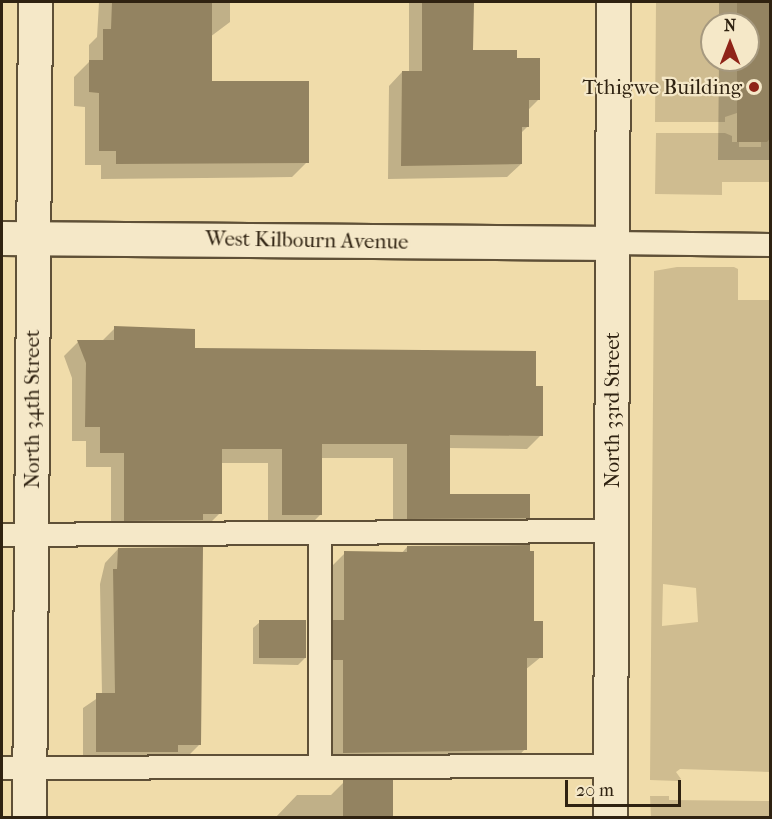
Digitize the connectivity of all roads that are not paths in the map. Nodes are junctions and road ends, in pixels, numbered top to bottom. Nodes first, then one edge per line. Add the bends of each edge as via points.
1 (35, 2) edge
2 (613, 2) edge
3 (17, 238) edge
4 (612, 243) junction
5 (771, 245) edge
6 (612, 531) junction
7 (320, 533) junction
8 (16, 535) edge
9 (320, 766) junction
10 (610, 766) junction
11 (16, 768) edge
12 (29, 818) edge
13 (610, 818) edge

1 - 3 street, North 34th Street
2 - 4 street, North 33rd Street
3 - 4 street, West Kilbourn Avenue
3 - 8 street, North 34th Street
4 - 5 lane
4 - 6 street, North 33rd Street
6 - 7 lane
6 - 10 street, North 33rd Street
7 - 8 lane
7 - 9 lane
8 - 11 street, North 34th Street
9 - 10 lane
9 - 11 lane
10 - 13 street, North 33rd Street
11 - 12 street, North 34th Street

